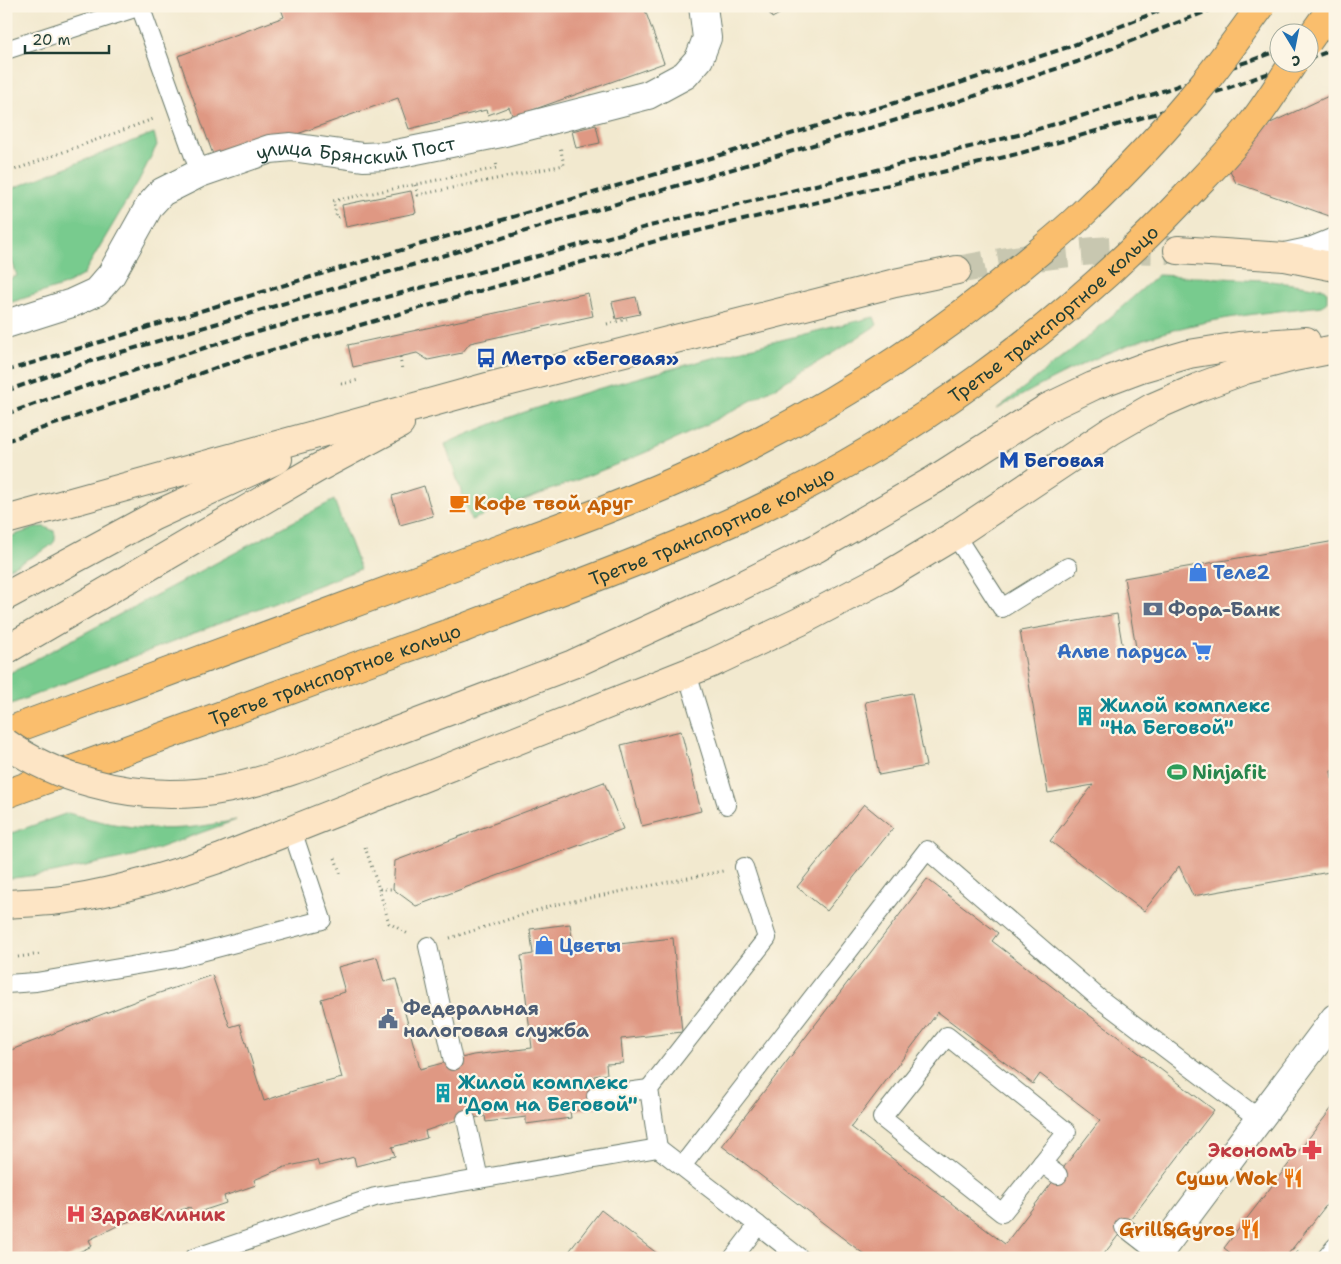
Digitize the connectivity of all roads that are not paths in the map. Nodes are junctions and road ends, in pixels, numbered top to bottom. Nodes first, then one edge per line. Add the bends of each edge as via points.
1 (140, 6) edge
2 (704, 6) edge
3 (1261, 6) edge
4 (1333, 6) edge
5 (1318, 27) edge
6 (6, 50) edge
7 (1287, 72) edge
8 (200, 173) junction
9 (1335, 242) edge
10 (1178, 250) tunnel mouth
11 (1285, 257) junction
12 (1335, 266) edge
13 (957, 270) tunnel mouth
14 (6, 324) edge
15 (1335, 340) edge
16 (1335, 349) edge
17 (491, 386) junction
18 (406, 410) junction
19 (6, 520) edge
20 (955, 534) junction
21 (1068, 567) dead end
22 (6, 596) edge
23 (6, 650) edge
24 (686, 673) junction
25 (6, 732) edge
26 (6, 743) edge
27 (6, 794) edge
28 (727, 805) dead end
29 (292, 830) junction
30 (744, 867) road end
31 (6, 904) edge
32 (428, 946) road end
33 (6, 984) edge
34 (1335, 1018) edge
35 (453, 1061) dead end
36 (649, 1089) junction
37 (596, 1096) dead end
38 (466, 1119) dead end
39 (1259, 1119) junction
40 (658, 1148) junction
41 (1042, 1163) junction
42 (682, 1166) junction
43 (1058, 1175) dead end
44 (479, 1179) junction
45 (758, 1225) junction
46 (1124, 1227) dead end
47 (1335, 1247) edge
48 (1159, 1256) edge
49 (194, 1258) edge
50 (733, 1258) edge
51 (800, 1258) edge
52 (1326, 1258) edge

1 - 6 lane
1 - 8 lane
2 - 8 street, улица Брянский Пост via 706,38 699,59 685,75 648,95 501,133 386,156 364,157 280,147
3 - 25 main road, bridge via 1202,84 1154,140 1079,217 991,292 904,355 800,419 647,493
4 - 5 main road, bridge
7 - 27 main road, Третье транспортное кольцо, bridge via 1251,125 1126,258 1034,335 937,407 835,471 731,523 677,545 461,629
8 - 14 street, улица Брянский Пост via 162,192 150,205 111,275 96,292
9 - 11 street
10 - 11 main road
11 - 12 main road
13 - 17 main road via 894,283
15 - 26 main road, bridge via 1239,346 1189,354 1093,386 1047,408 934,480 817,548 724,595 573,664 267,780 210,792 142,794 75,778
16 - 20 main road via 1245,370 1153,407
17 - 18 main road
17 - 23 main road via 413,417 363,443
18 - 19 main road
18 - 22 main road via 311,445 218,485
20 - 21 lane via 1002,608
20 - 24 main road via 883,578 807,618
24 - 28 lane
24 - 29 main road
29 - 31 main road via 221,858 119,889 66,900
29 - 33 lane via 322,920 178,958 36,982
30 - 36 lane via 767,938
32 - 35 lane
34 - 39 street
36 - 37 lane
36 - 40 lane
38 - 44 lane
39 - 42 lane via 1100,999 927,850
39 - 48 street
40 - 42 lane
40 - 44 lane
41 - 41 lane via 1067,1132 947,1036 882,1118 1002,1213
41 - 43 lane
42 - 45 lane
44 - 49 lane via 376,1197
45 - 50 lane
45 - 51 lane
46 - 48 lane
47 - 52 lane

